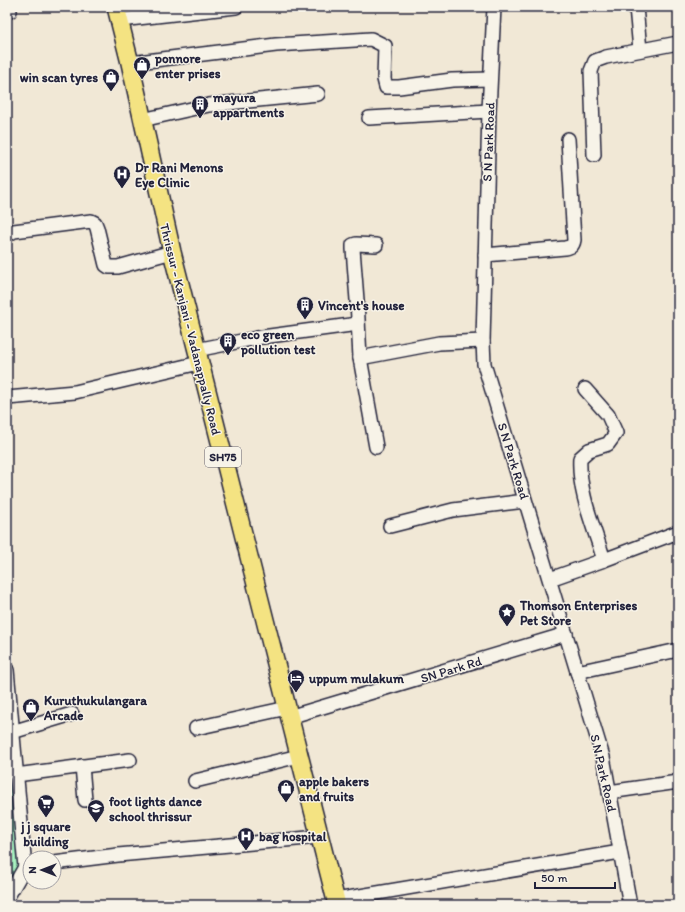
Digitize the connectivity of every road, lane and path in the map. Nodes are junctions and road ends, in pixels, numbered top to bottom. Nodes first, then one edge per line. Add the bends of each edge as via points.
1 (236, 7) edge
2 (494, 7) edge
3 (636, 7) edge
4 (118, 14) edge
5 (678, 43) edge
6 (640, 50) junction
7 (130, 63) junction
8 (490, 79) junction
9 (318, 94) dead end
10 (489, 111) junction
11 (369, 118) dead end
12 (142, 120) junction
13 (568, 140) dead end
14 (594, 155) dead end
15 (7, 235) edge
16 (376, 245) dead end
17 (172, 252) junction
18 (485, 255) junction
19 (358, 324) junction
20 (483, 341) junction
21 (198, 356) junction
22 (360, 358) junction
23 (585, 389) dead end
24 (7, 398) edge
25 (376, 447) dead end
26 (526, 500) junction
27 (390, 526) dead end
28 (678, 532) edge
29 (604, 560) junction
30 (550, 579) junction
31 (566, 634) junction
32 (678, 650) edge
33 (7, 670) edge
34 (577, 672) junction
35 (288, 713) junction
36 (72, 714) dead end
37 (196, 728) dead end
38 (12, 732) junction
39 (299, 756) junction
40 (130, 760) dead end
41 (82, 766) junction
42 (16, 775) junction
43 (196, 781) dead end
44 (678, 782) edge
45 (609, 792) junction
46 (85, 800) dead end
47 (319, 837) junction
48 (26, 850) edge
49 (620, 852) junction
50 (62, 862) edge
51 (22, 875) edge
52 (7, 898) edge
53 (336, 902) edge
54 (630, 905) edge

1 - 4 street
2 - 8 street, S N Park Road
3 - 6 street
4 - 7 main road, Thrissur - Kanjani - Vadanappally Road / SH75
5 - 6 street
6 - 14 street via 596,61 591,71
7 - 8 street via 276,46 371,39 385,46 386,87
7 - 12 main road, Thrissur - Kanjani - Vadanappally Road / SH75
8 - 10 street, S N Park Road
9 - 12 street via 209,105
10 - 11 street
10 - 18 street, S N Park Road
12 - 17 main road, Thrissur - Kanjani - Vadanappally Road / SH75
13 - 18 street via 573,245 565,248
15 - 17 street via 14,231 91,221 97,228 106,265 109,267 118,267
16 - 19 street via 353,245
17 - 21 main road, Thrissur - Kanjani - Vadanappally Road / SH75
18 - 20 street, S N Park Road
19 - 21 street via 262,336
19 - 22 street
20 - 22 street via 439,344
20 - 26 street, S N Park Road via 484,364
21 - 24 street via 75,392
21 - 35 main road, Thrissur - Kanjani - Vadanappally Road / SH75
22 - 25 street
23 - 29 street via 608,415 616,433 608,444 589,450 580,458 579,471 583,492
26 - 27 street via 453,510
26 - 30 street, S N Park Road
28 - 29 street
29 - 30 street
30 - 31 street, S N Park Road
31 - 34 street, S N Park Road
31 - 35 street, SN Park Rd
32 - 34 street
33 - 38 street
34 - 45 street, S N Park Road via 602,757
35 - 37 street, SN Park Rd
35 - 39 main road, Thrissur - Kanjani - Vadanappally Road / SH75
36 - 38 street
38 - 42 street
39 - 43 street
39 - 47 main road, Thrissur - Kanjani - Vadanappally Road / SH75
40 - 41 street
41 - 42 street
41 - 46 street
42 - 48 street
44 - 45 street
45 - 49 street, S N Park Road
47 - 50 street
47 - 53 main road, Thrissur - Kanjani - Vadanappally Road / SH75
49 - 53 street
49 - 54 street, S N Park Road
51 - 52 street

